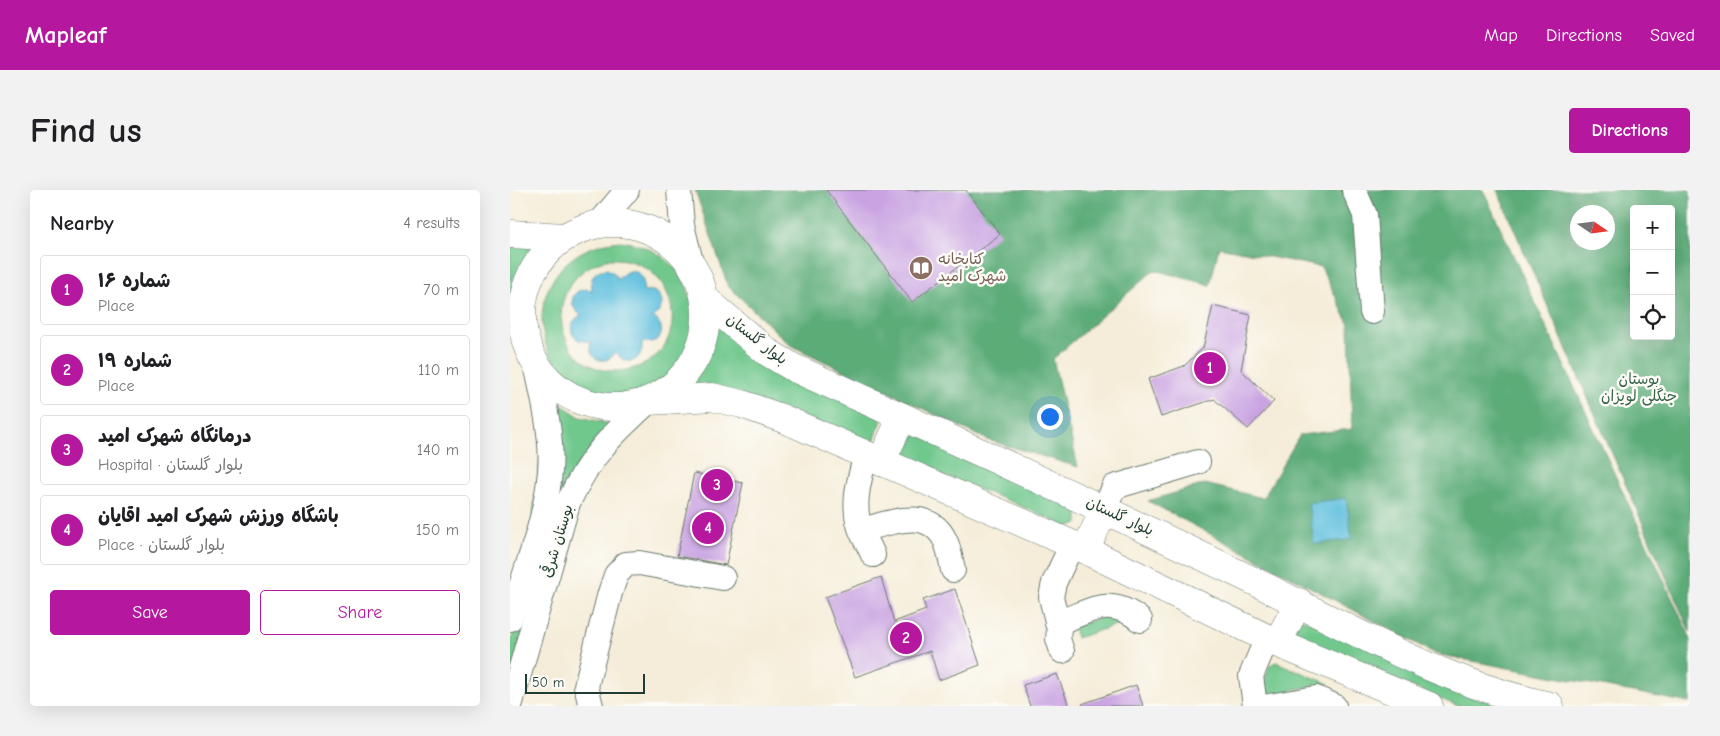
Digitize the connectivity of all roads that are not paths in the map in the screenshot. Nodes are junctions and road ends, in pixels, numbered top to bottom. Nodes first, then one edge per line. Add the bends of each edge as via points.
1 (627, 190) edge
2 (679, 190) edge
3 (1354, 190) edge
4 (599, 224) junction
5 (510, 234) edge
6 (565, 237) junction
7 (692, 266) junction
8 (705, 299) junction
9 (1372, 312) dead end
10 (510, 319) edge
11 (532, 353) junction
12 (649, 401) junction
13 (902, 416) junction
14 (874, 458) junction
15 (1198, 462) dead end
16 (1106, 509) junction
17 (1078, 547) junction
18 (953, 570) dead end
19 (723, 578) dead end
20 (1299, 602) junction
21 (510, 619) edge
22 (1140, 620) dead end
23 (1272, 641) junction
24 (510, 706) edge
25 (591, 706) edge
26 (1255, 706) edge
27 (1269, 706) edge
28 (1334, 706) edge
29 (1428, 706) edge
30 (1550, 706) edge

1 - 4 street
2 - 7 street via 682,225
3 - 9 street via 1365,215
4 - 6 main road
4 - 7 main road via 617,222 652,230 681,251
5 - 6 main road
6 - 11 main road via 551,248 530,277 522,312
7 - 8 main road
8 - 12 main road via 706,317 698,352 677,382
8 - 13 main road, بلوار گلستان via 767,352 794,368
10 - 11 main road
11 - 12 main road via 548,378 561,390 585,402 612,407
11 - 21 street, بوستان شرقی via 547,425 551,470 536,535
12 - 14 main road via 712,397 742,404
12 - 24 street, بوستان شرقی via 608,438 581,473 568,502
13 - 14 main road
13 - 16 main road, بلوار گلستان
14 - 17 main road
14 - 18 street via 857,493 857,510 865,544 916,518 940,532 946,541
15 - 16 street via 1114,487
16 - 17 main road
16 - 20 main road, بلوار گلستان
17 - 22 street via 1054,583 1051,597 1063,637 1108,605 1131,612
17 - 23 main road
19 - 25 street via 639,563 626,564 616,575 610,593 586,686
20 - 23 main road
20 - 30 main road, بلوار گلستان via 1469,684
23 - 26 street via 1251,676
23 - 29 main road
27 - 28 street via 1316,698

